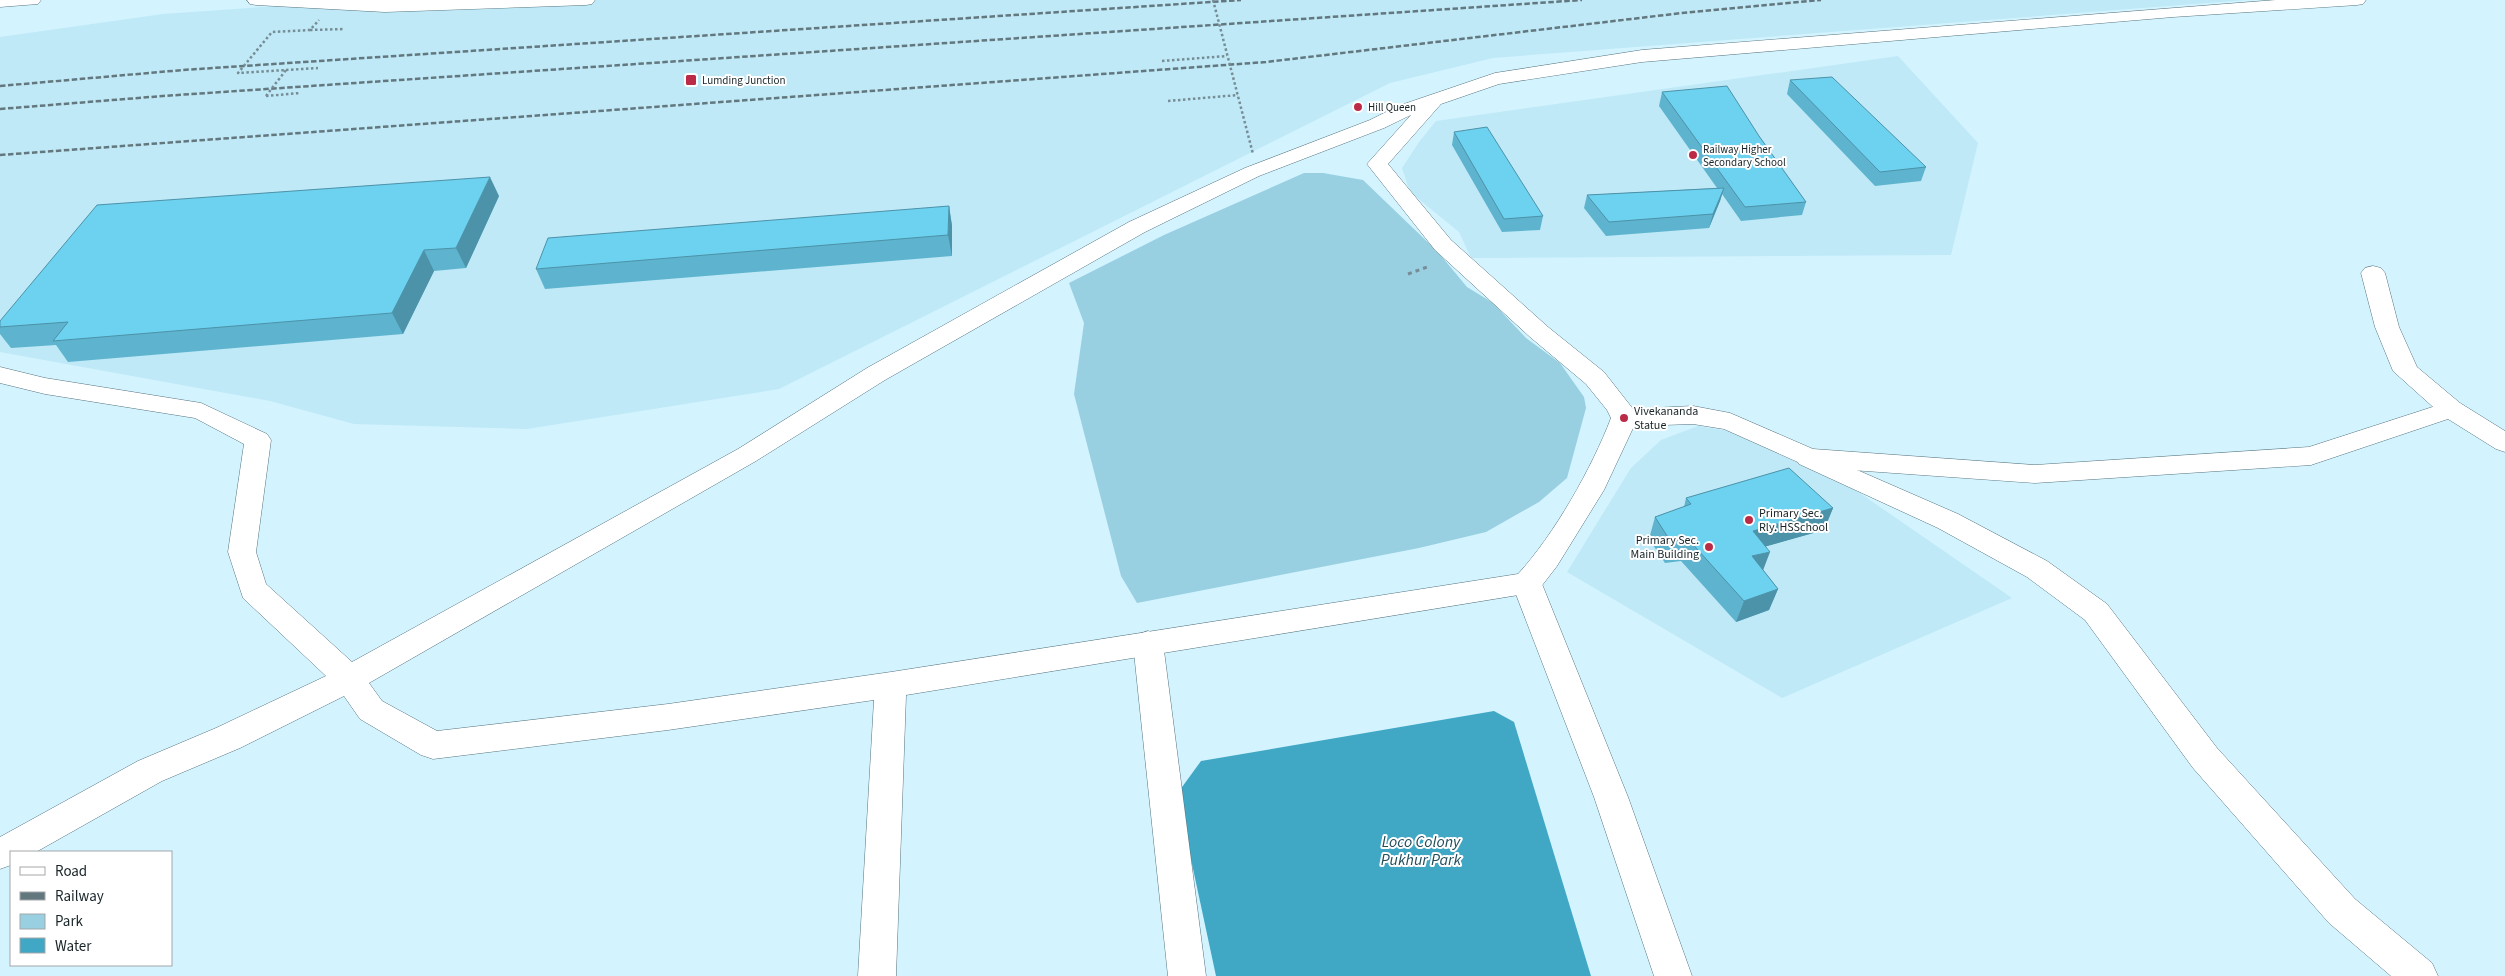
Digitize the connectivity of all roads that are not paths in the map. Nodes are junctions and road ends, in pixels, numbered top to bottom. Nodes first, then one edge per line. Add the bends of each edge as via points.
1 (32, 0) edge
2 (256, 0) edge
3 (586, 0) edge
4 (2357, 0) edge
5 (0, 2) edge
6 (290, 5) edge
7 (368, 6) junction
8 (341, 25) road end
9 (1438, 98) junction
10 (2373, 273) dead end
11 (0, 375) edge
12 (2452, 409) junction
13 (1624, 418) junction
14 (2505, 443) edge
15 (1809, 458) junction
16 (1527, 584) junction
17 (1148, 643) junction
18 (349, 679) junction
19 (891, 685) junction
20 (0, 854) edge
21 (877, 976) edge
22 (1187, 976) edge
23 (1673, 976) edge
24 (2419, 976) edge

1 - 5 street
2 - 6 street
3 - 7 street
4 - 9 street via 1642,56 1496,79
6 - 7 street
7 - 8 street
9 - 13 street via 1377,164 1443,245 1595,378
9 - 18 street via 1252,172 1137,227 876,374 747,455
10 - 12 street via 2386,327 2406,370
11 - 18 street via 45,386 201,411 258,440 242,552 253,590
12 - 14 street
12 - 15 street via 2311,456 2035,474
13 - 15 street via 1693,415 1730,422
13 - 16 street via 1594,485 1539,571
15 - 24 street via 1948,521 2037,569 2096,612 2205,758 2342,912
16 - 17 street
16 - 23 street via 1611,796
17 - 19 street
17 - 22 street
18 - 19 street via 371,710 433,745 668,717
18 - 20 street via 228,738 150,771
19 - 21 street

